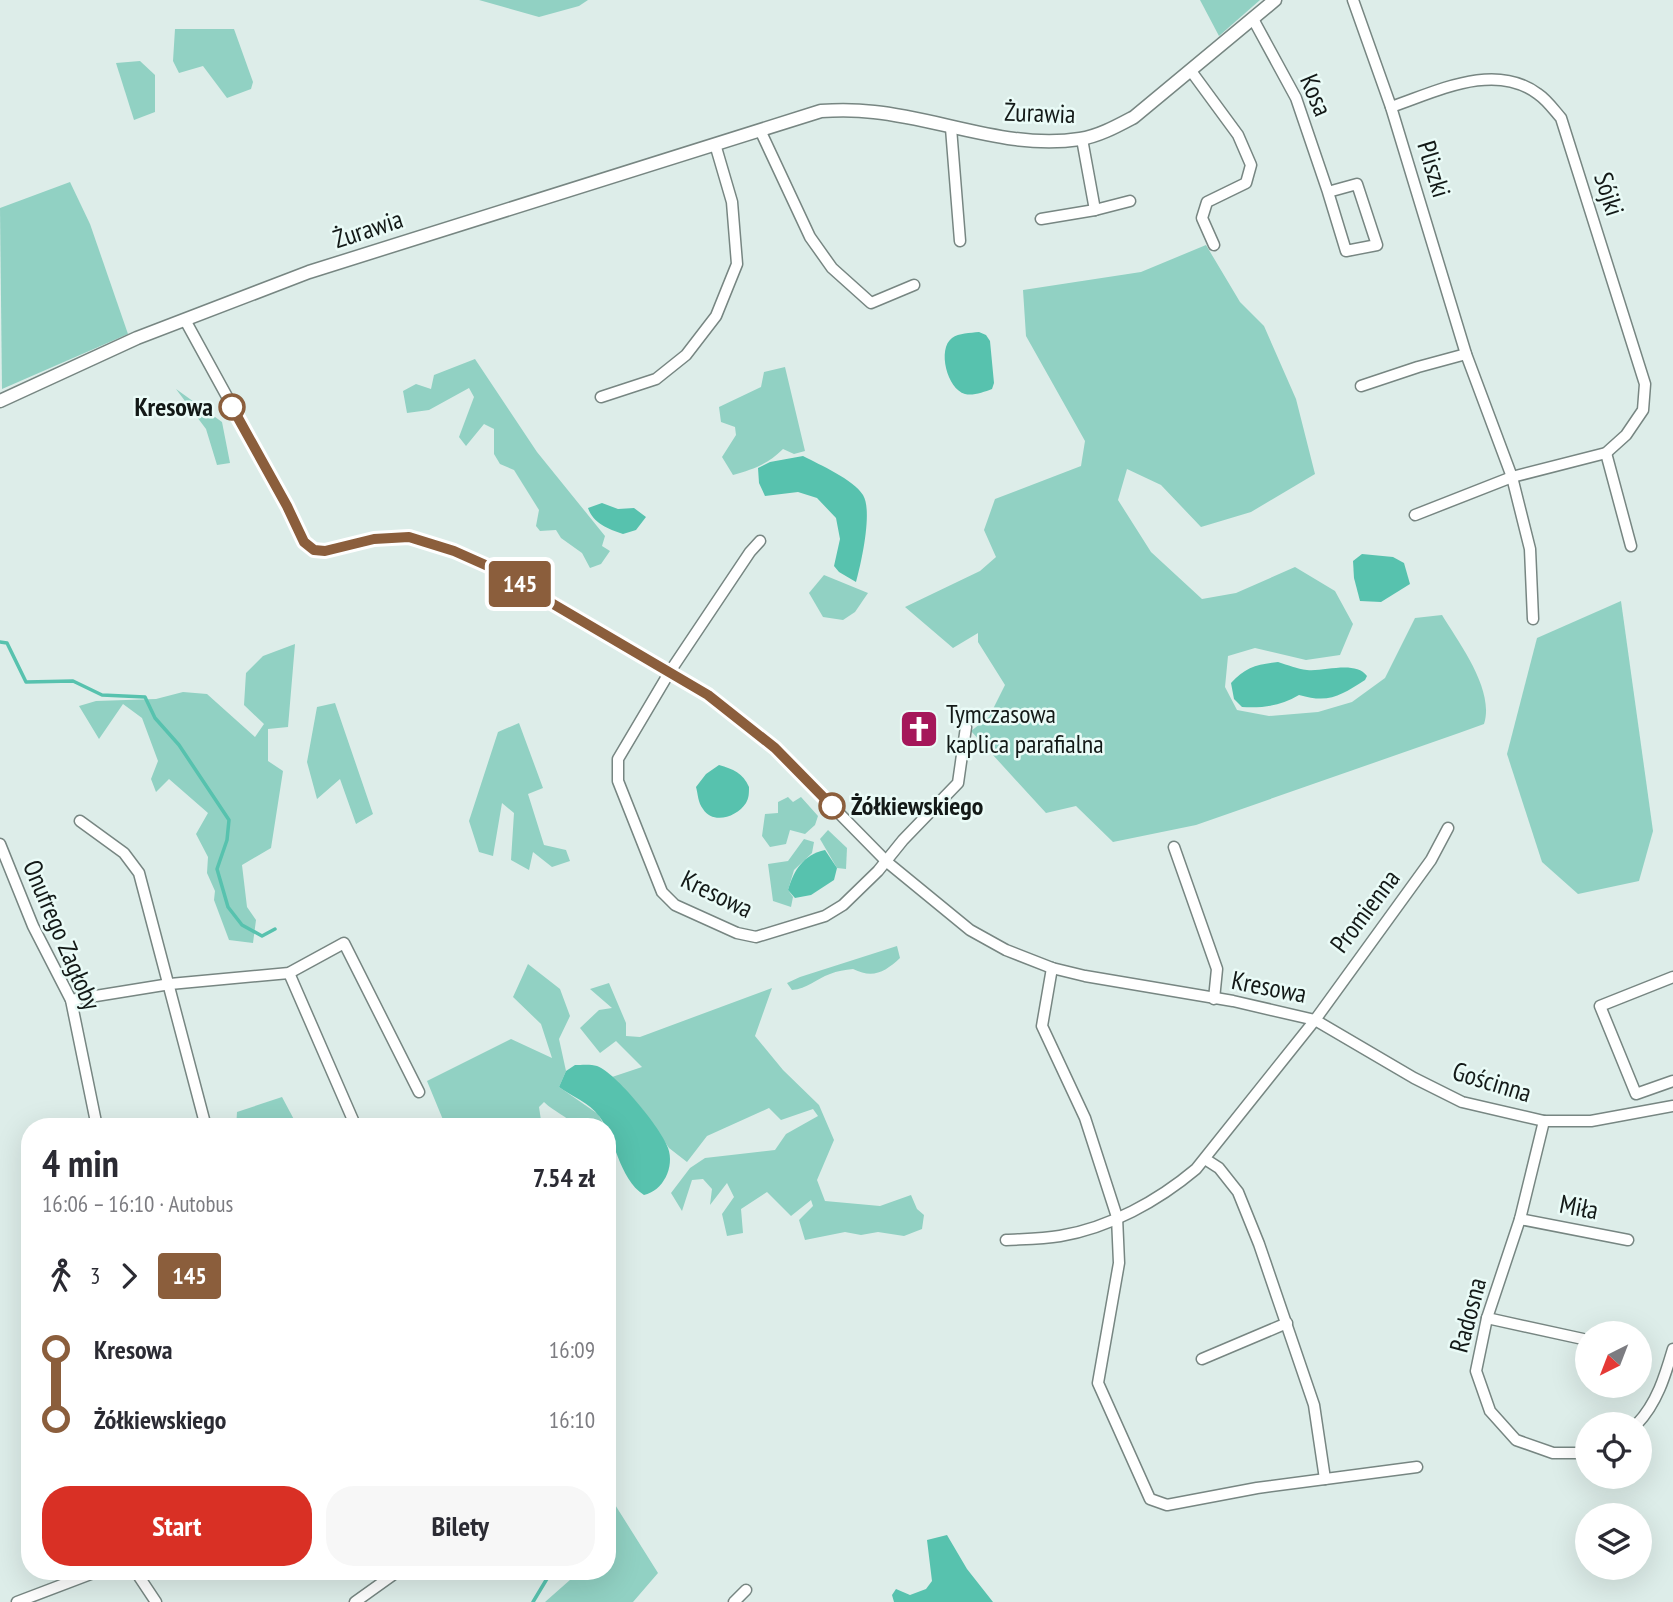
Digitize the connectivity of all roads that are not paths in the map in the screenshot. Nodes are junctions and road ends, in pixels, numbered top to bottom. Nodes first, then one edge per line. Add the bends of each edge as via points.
1 (1275, 0) edge
2 (1353, 0) edge
3 (1253, 19) junction
4 (1191, 71) junction
5 (1391, 107) junction
6 (951, 128) junction
7 (760, 130) junction
8 (1082, 139) junction
9 (715, 144) junction
10 (1328, 192) junction
11 (1130, 201) dead end
12 (1096, 210) junction
13 (1041, 219) dead end
14 (960, 241) dead end
15 (1214, 245) dead end
16 (914, 285) dead end
17 (185, 320) junction
18 (1466, 354) junction
19 (1361, 386) dead end
20 (601, 397) dead end
21 (0, 401) edge
22 (1605, 453) junction
23 (1512, 477) junction
24 (1415, 515) dead end
25 (760, 541) dead end
26 (1632, 546) dead end
27 (1533, 619) dead end
28 (669, 673) junction
29 (966, 727) dead end
30 (80, 821) dead end
31 (1448, 828) dead end
32 (0, 844) edge
33 (1174, 847) dead end
34 (887, 862) junction
35 (1052, 968) junction
36 (289, 973) junction
37 (1673, 977) edge
38 (170, 984) junction
39 (1214, 999) junction
40 (71, 1000) junction
41 (1315, 1020) junction
42 (1673, 1082) edge
43 (419, 1092) dead end
44 (1673, 1106) edge
45 (95, 1118) edge
46 (204, 1118) edge
47 (352, 1118) edge
48 (1544, 1121) junction
49 (1205, 1159) junction
50 (1116, 1217) junction
51 (1521, 1219) junction
52 (1006, 1240) dead end
53 (1628, 1240) dead end
54 (1487, 1318) junction
55 (1287, 1323) junction
56 (1575, 1337) edge
57 (1673, 1349) edge
58 (1202, 1359) dead end
59 (1648, 1412) edge
60 (1575, 1453) edge
61 (1417, 1467) dead end
62 (1325, 1479) junction
63 (75, 1580) edge
64 (141, 1580) edge
65 (386, 1580) edge
66 (746, 1590) dead end
67 (17, 1602) edge
68 (156, 1602) edge
69 (355, 1602) edge
70 (734, 1602) edge

1 - 3 street, Żurawia
2 - 5 street, Pliszki
3 - 4 street, Żurawia
3 - 10 street, Kosa via 1296,98
4 - 8 street, Żurawia via 1134,117
4 - 15 street via 1238,135 1251,165 1246,183 1207,202 1202,218
5 - 18 street, Pliszki
5 - 22 street, Sójki via 1464,81 1507,79 1538,93 1561,118 1645,384 1643,410 1626,435
6 - 7 street, Żurawia via 850,110 821,111
6 - 8 street, Żurawia via 1048,142
6 - 14 street
7 - 9 street, Żurawia
7 - 16 street via 810,237 832,268 871,303
8 - 12 street
9 - 17 street, Żurawia via 347,259
9 - 20 street via 732,202 737,264 716,316 686,355 656,379
10 - 10 street, Kosa via 1357,184 1377,245 1346,251
11 - 12 street
12 - 13 street
17 - 21 street, Żurawia
17 - 28 street, Kresowa via 304,542 314,550 409,537 454,551 542,596
18 - 19 street
18 - 23 street, Pliszki
22 - 23 street, Sójki
22 - 26 street
23 - 24 street, Sójki
23 - 27 street, Pliszki via 1530,549
25 - 28 street, Kresowa
28 - 34 street, Kresowa via 708,695 775,748
28 - 34 street, Kresowa via 618,759 618,781 662,892 675,905 756,937 825,916 843,905
29 - 34 street via 958,783
30 - 38 street via 124,853 139,873
31 - 41 street, Promienna via 1431,860
32 - 40 street, Onufrego Zagłoby via 33,926
33 - 39 street, Kresowa via 1217,969
34 - 35 street, Kresowa via 970,930
35 - 39 street, Kresowa
35 - 50 street via 1042,1026 1085,1118
36 - 38 street
36 - 43 street via 344,943
36 - 47 street
37 - 42 street via 1600,1006 1636,1094
38 - 40 street
38 - 46 street
39 - 41 street, Kresowa
40 - 45 street, Onufrego Zagłoby
41 - 48 street, Gościnna via 1462,1102
41 - 49 street, Promienna
44 - 48 street, Gościnna via 1591,1121
48 - 51 street, Radosna
49 - 50 street, Promienna via 1177,1185
49 - 55 street via 1219,1168 1238,1192
50 - 52 street, Promienna via 1060,1236
50 - 62 street via 1119,1263 1098,1383 1150,1499 1167,1505
51 - 53 street, Miła
51 - 54 street, Radosna
54 - 56 street
54 - 60 street, Radosna via 1476,1371 1490,1411 1516,1440 1553,1453
55 - 58 street
55 - 62 street via 1314,1405
57 - 59 street
61 - 62 street
63 - 67 street
64 - 68 street
65 - 69 street
66 - 70 street

